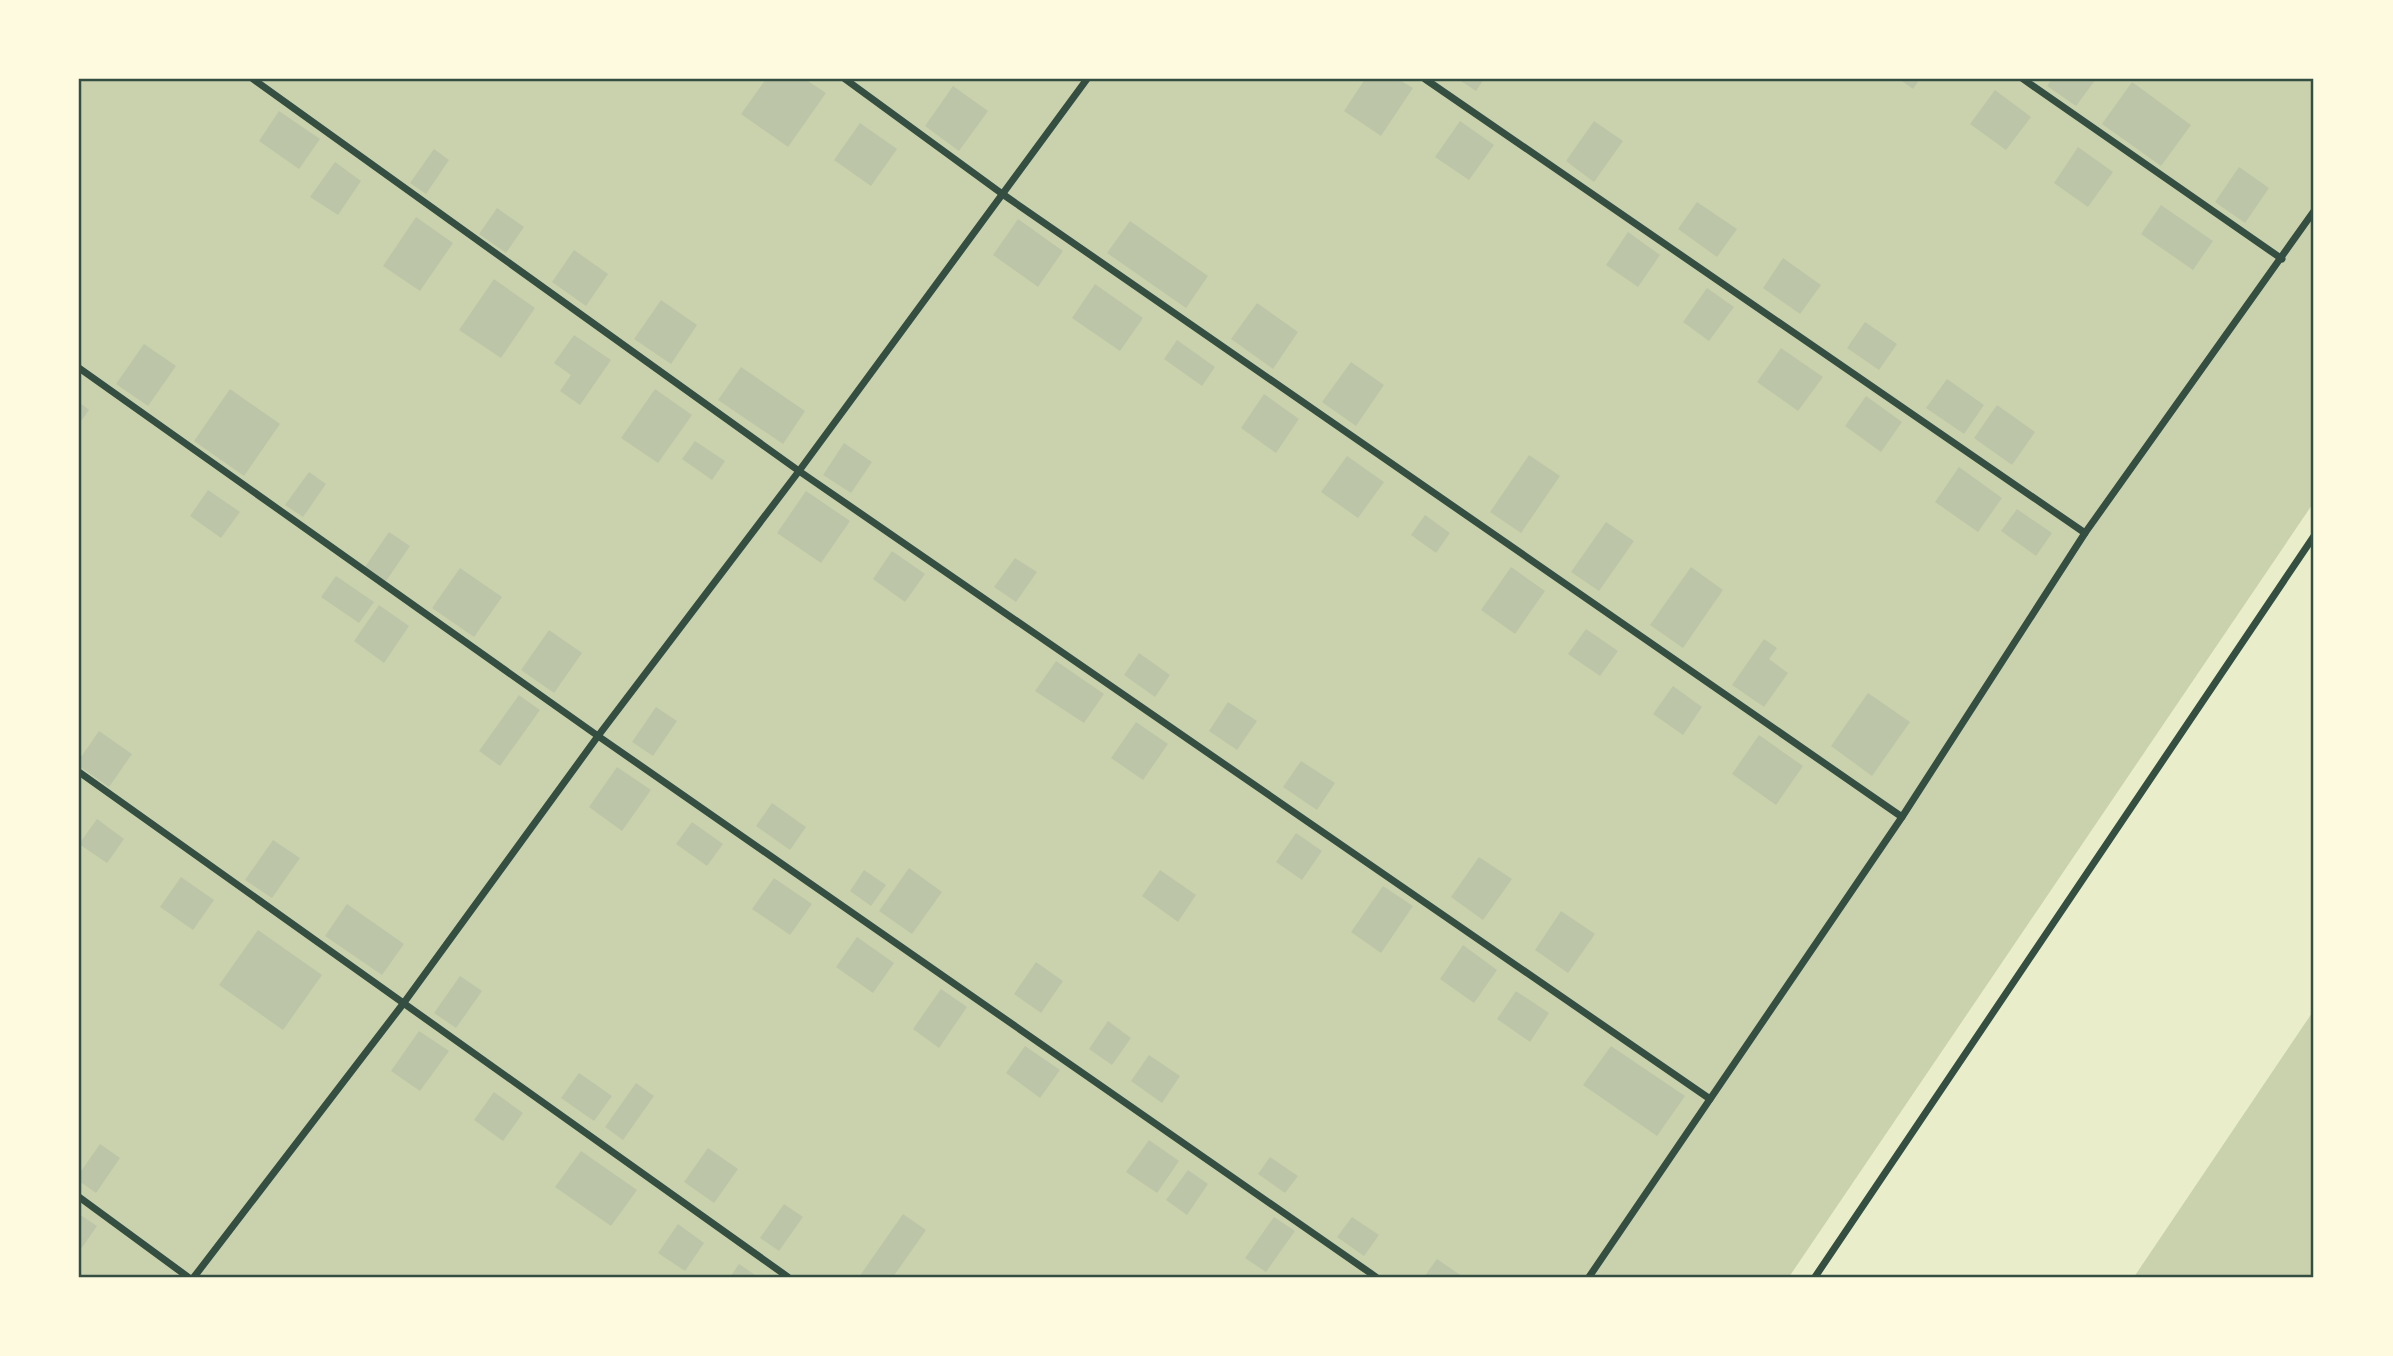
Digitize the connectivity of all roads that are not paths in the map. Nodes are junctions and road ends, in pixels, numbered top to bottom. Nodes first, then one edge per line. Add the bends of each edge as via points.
1 (253, 79) edge
2 (845, 79) edge
3 (1087, 79) edge
4 (1425, 79) edge
5 (2023, 79) edge
6 (1001, 193) junction
7 (2314, 211) edge
8 (2282, 259) junction
9 (79, 368) edge
10 (799, 471) junction
11 (2085, 533) junction
12 (2314, 536) edge
13 (598, 736) junction
14 (79, 772) edge
15 (1902, 817) junction
16 (403, 1004) junction
17 (1710, 1099) junction
18 (79, 1197) edge
19 (188, 1277) edge
20 (194, 1277) edge
21 (788, 1277) edge
22 (1376, 1277) edge
23 (1589, 1277) edge
24 (1815, 1277) edge

1 - 10 street
2 - 6 street
3 - 6 street
4 - 11 street
5 - 8 street
6 - 10 street
6 - 15 street
7 - 8 street
8 - 11 street
9 - 13 street
10 - 13 street
10 - 17 street
11 - 15 street
12 - 24 street
13 - 16 street
13 - 22 street
14 - 16 street
15 - 17 street
16 - 20 street
16 - 21 street
17 - 23 street
18 - 19 street

